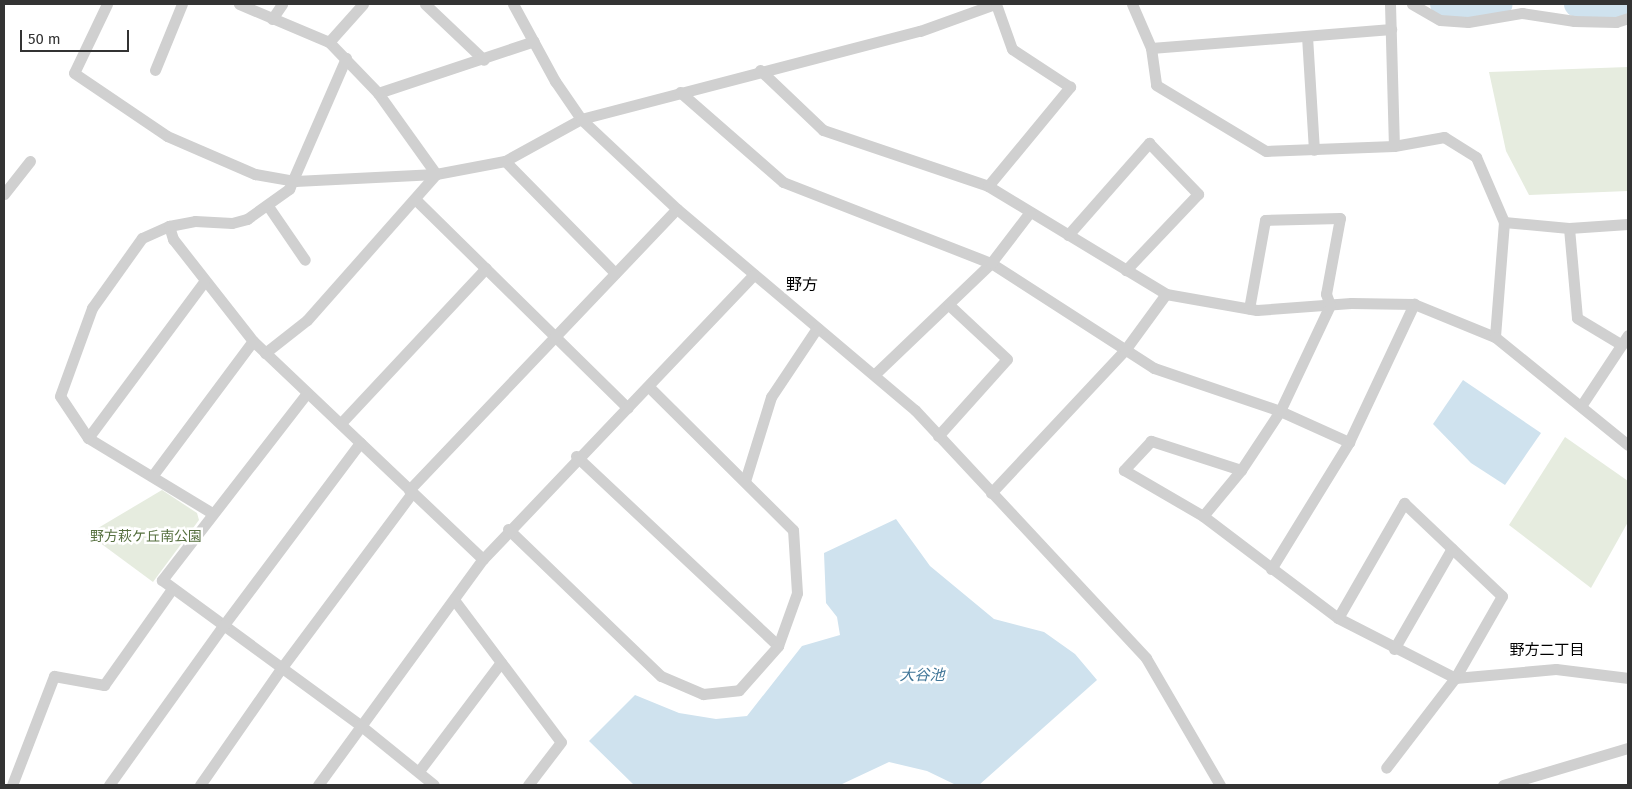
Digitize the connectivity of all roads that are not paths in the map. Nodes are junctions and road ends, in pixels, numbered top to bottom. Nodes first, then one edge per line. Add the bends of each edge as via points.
1 (107, 4) edge
2 (182, 4) edge
3 (240, 4) edge
4 (282, 4) edge
5 (363, 4) edge
6 (425, 4) edge
7 (513, 4) edge
8 (996, 4) edge
9 (1132, 4) edge
10 (1390, 4) edge
11 (1412, 4) edge
12 (1522, 8) edge
13 (1628, 18) edge
14 (272, 19) junction
15 (1391, 29) junction
16 (1307, 36) junction
17 (534, 41) junction
18 (329, 42) junction
19 (1151, 48) junction
20 (346, 58) junction
21 (484, 60) junction
22 (155, 70) dead end
23 (760, 70) junction
24 (680, 92) junction
25 (378, 93) junction
26 (581, 119) junction
27 (1394, 146) junction
28 (1314, 150) junction
29 (30, 161) dead end
30 (506, 161) junction
31 (436, 174) junction
32 (295, 181) junction
33 (988, 186) junction
34 (4, 194) edge
35 (414, 199) junction
36 (268, 206) junction
37 (677, 208) junction
38 (1030, 212) junction
39 (1504, 222) junction
40 (1628, 224) edge
41 (169, 226) junction
42 (1569, 228) junction
43 (1068, 235) junction
44 (305, 260) dead end
45 (992, 264) junction
46 (486, 268) junction
47 (1126, 270) junction
48 (615, 273) junction
49 (754, 274) junction
50 (204, 282) junction
51 (1166, 294) junction
52 (1414, 304) junction
53 (949, 305) junction
54 (1330, 305) junction
55 (1249, 309) junction
56 (817, 328) junction
57 (556, 335) junction
58 (1495, 337) junction
59 (1625, 340) edge
60 (253, 341) junction
61 (1125, 350) junction
62 (265, 353) junction
63 (875, 374) junction
64 (648, 386) junction
65 (307, 393) junction
66 (1581, 406) junction
67 (628, 408) junction
68 (1280, 411) junction
69 (340, 423) junction
70 (938, 436) junction
71 (88, 438) junction
72 (1349, 442) junction
73 (360, 443) junction
74 (1628, 446) edge
75 (576, 456) junction
76 (1241, 470) junction
77 (153, 475) junction
78 (745, 481) junction
79 (411, 492) junction
80 (991, 493) junction
81 (212, 514) junction
82 (1203, 516) junction
83 (508, 529) junction
84 (1452, 548) junction
85 (483, 559) junction
86 (1271, 569) junction
87 (172, 589) junction
88 (455, 601) junction
89 (1338, 618) junction
90 (223, 626) junction
91 (778, 646) junction
92 (1394, 649) junction
93 (501, 662) junction
94 (280, 670) junction
95 (1455, 678) junction
96 (1628, 678) edge
97 (360, 725) junction
98 (1628, 748) edge
99 (1386, 768) dead end
100 (419, 771) junction
101 (4, 782) edge
102 (7, 785) edge
103 (12, 785) edge
104 (109, 785) edge
105 (200, 785) edge
106 (318, 785) edge
107 (434, 785) edge
108 (528, 785) edge
109 (1220, 785) edge
110 (1503, 785) edge

1 - 32 street via 74,73 167,136 255,174
2 - 22 street
3 - 14 street
4 - 14 street
5 - 18 street
6 - 21 street
7 - 17 street
8 - 23 street via 920,31
8 - 33 street via 1012,49 1070,87
9 - 19 street
10 - 15 street
11 - 12 street via 1440,20 1468,22
12 - 13 street via 1574,21 1616,22
14 - 18 street
15 - 16 street
15 - 27 street
16 - 19 street
16 - 28 street
17 - 21 street
17 - 26 street
18 - 20 street
19 - 28 street via 1156,85 1266,151
20 - 25 street
20 - 32 street
21 - 25 street
23 - 24 street
23 - 33 street via 823,130
24 - 26 street
24 - 45 street via 783,182
25 - 31 street
26 - 30 street
26 - 37 street
27 - 28 street
27 - 39 street via 1444,137 1476,157
29 - 34 street
30 - 31 street
30 - 48 street
31 - 32 street
31 - 35 street
32 - 36 street
33 - 38 street
35 - 46 street
35 - 62 street via 308,320
36 - 41 street via 247,219 232,223 195,220
36 - 44 street
37 - 48 street
37 - 49 street
38 - 43 street
38 - 45 street
39 - 42 street
39 - 58 street
40 - 42 street
41 - 50 street via 173,239
41 - 71 street via 142,238 92,308 60,396
42 - 59 street via 1577,318
43 - 47 street
43 - 47 street via 1149,143 1198,194
45 - 53 street
45 - 61 street
46 - 57 street
46 - 69 street
47 - 51 street
48 - 57 street
49 - 56 street
49 - 64 street
50 - 60 street
50 - 71 street
51 - 55 street
51 - 61 street
52 - 54 street
52 - 58 street
52 - 72 street
53 - 63 street
53 - 70 street via 1007,359
54 - 55 street
54 - 55 street via 1326,294 1340,218 1266,220
54 - 68 street
56 - 63 street
56 - 78 street via 771,397
57 - 67 street
57 - 79 street
58 - 66 street
59 - 66 street
60 - 62 street
60 - 77 street
61 - 68 street via 1154,368
61 - 80 street
62 - 65 street
63 - 70 street
64 - 67 street
64 - 78 street
65 - 69 street
65 - 81 street
66 - 74 street
67 - 75 street
68 - 72 street
68 - 76 street
69 - 73 street
70 - 80 street
71 - 77 street
72 - 86 street
73 - 79 street
73 - 90 street
75 - 83 street
75 - 91 street
76 - 82 street
76 - 82 street via 1151,441 1124,470
77 - 81 street
78 - 91 street via 793,530 797,593
79 - 85 street
79 - 94 street
80 - 109 street via 1146,658
81 - 87 street via 162,580
82 - 86 street
83 - 85 street
83 - 91 street via 661,676 703,694 739,690
84 - 89 street via 1404,502
84 - 92 street
84 - 95 street via 1502,596
85 - 88 street
86 - 89 street
87 - 90 street
87 - 103 street via 104,685 54,676
88 - 93 street
88 - 97 street
89 - 92 street
90 - 94 street
90 - 104 street
92 - 95 street
93 - 100 street
93 - 108 street via 561,742
94 - 97 street
94 - 105 street
95 - 96 street via 1556,669
95 - 99 street
97 - 100 street
97 - 106 street
98 - 110 street
100 - 107 street
101 - 102 street

